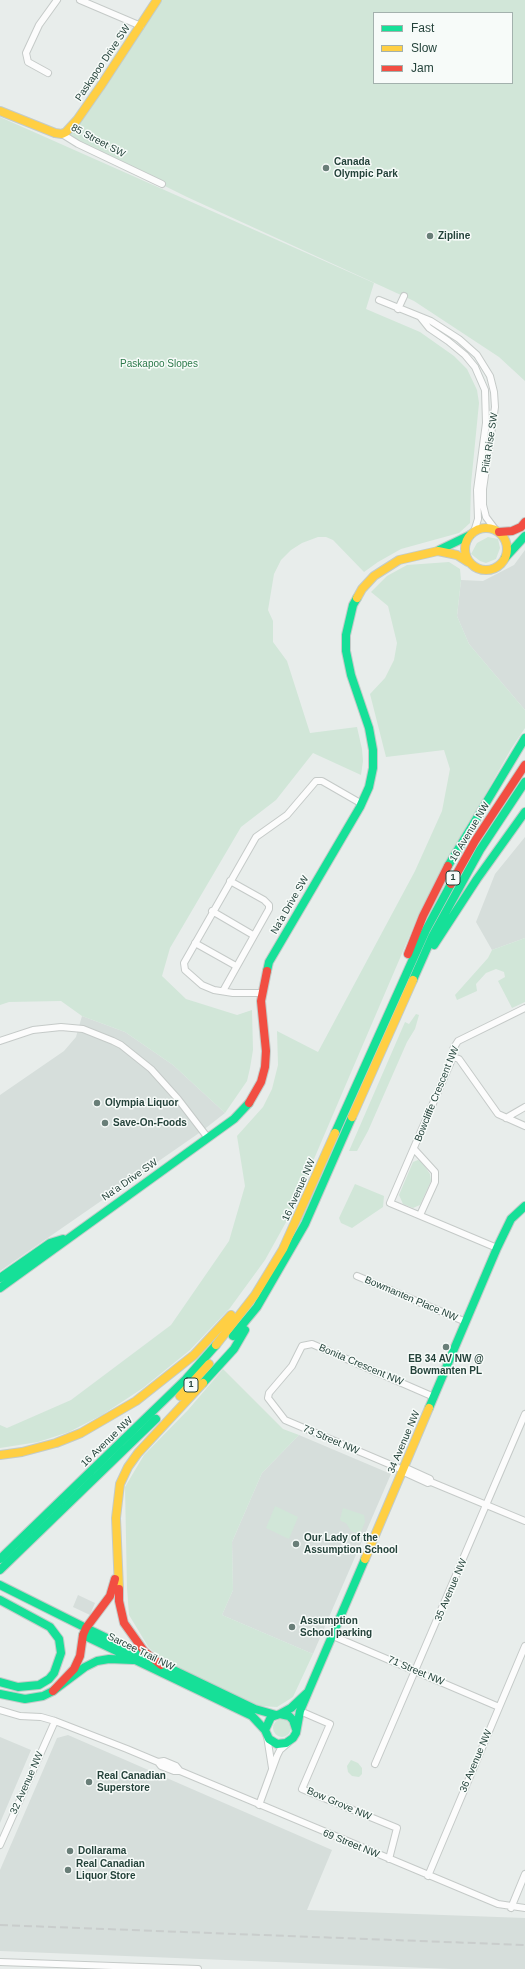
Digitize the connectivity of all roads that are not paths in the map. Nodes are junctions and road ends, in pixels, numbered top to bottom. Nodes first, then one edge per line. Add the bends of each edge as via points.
1 (57, 0) edge
2 (80, 0) edge
3 (157, 0) edge
4 (141, 26) junction
5 (48, 73) dead end
6 (0, 110) edge
7 (62, 134) junction
8 (162, 184) dead end
9 (404, 296) dead end
10 (379, 300) dead end
11 (398, 309) junction
12 (421, 318) junction
13 (525, 522) edge
14 (497, 531) junction
15 (472, 533) junction
16 (525, 536) edge
17 (438, 551) junction
18 (505, 559) junction
19 (468, 562) junction
20 (525, 738) edge
21 (525, 765) edge
22 (525, 782) edge
23 (362, 804) junction
24 (525, 812) edge
25 (230, 881) junction
26 (212, 911) junction
27 (253, 935) junction
28 (195, 943) junction
29 (236, 966) junction
30 (223, 991) junction
31 (261, 993) junction
32 (398, 1001) junction
33 (525, 1008) edge
34 (0, 1040) edge
35 (453, 1057) junction
36 (525, 1107) edge
37 (506, 1118) junction
38 (525, 1126) edge
39 (208, 1138) junction
40 (414, 1149) junction
41 (307, 1195) junction
42 (525, 1206) edge
43 (420, 1215) junction
44 (65, 1238) junction
45 (497, 1248) junction
46 (357, 1276) dead end
47 (0, 1278) edge
48 (0, 1288) edge
49 (257, 1307) junction
50 (466, 1322) junction
51 (434, 1397) junction
52 (268, 1398) joint
53 (525, 1414) edge
54 (0, 1455) edge
55 (403, 1470) junction
56 (487, 1505) junction
57 (525, 1520) edge
58 (117, 1543) junction
59 (0, 1559) edge
60 (0, 1570) edge
61 (0, 1585) edge
62 (4, 1594) edge
63 (85, 1632) junction
64 (333, 1636) junction
65 (525, 1646) edge
66 (133, 1660) junction
67 (161, 1665) junction
68 (416, 1671) junction
69 (0, 1682) edge
70 (53, 1691) junction
71 (309, 1691) junction
72 (0, 1694) edge
73 (500, 1707) junction
74 (0, 1710) edge
75 (300, 1712) junction
76 (278, 1714) junction
77 (55, 1721) junction
78 (296, 1728) junction
79 (266, 1732) junction
80 (290, 1741) junction
81 (375, 1764) dead end
82 (272, 1769) junction
83 (259, 1805) junction
84 (0, 1845) edge
85 (389, 1859) junction
86 (525, 1874) edge
87 (428, 1876) junction
88 (511, 1908) junction
89 (525, 1908) edge
90 (0, 1962) edge
91 (45, 1966) edge
92 (142, 1968) edge
93 (198, 1969) edge

1 - 5 street via 39,25 26,53 28,62
2 - 4 street
3 - 4 main road, Paskapoo Drive SW
4 - 7 main road, Paskapoo Drive SW via 77,120
6 - 7 main road, 85 Street SW
7 - 8 street, 85 Street SW
9 - 11 street
10 - 11 street, Piita Rise SW
11 - 12 street, Piita Rise SW
12 - 14 street, Piita Rise SW via 432,321 469,347 490,376 495,407 483,505 486,517
12 - 15 street, Piita Rise SW via 429,328 465,355 475,367 485,390 486,423 477,490 478,519
13 - 14 main road via 521,527 512,530
14 - 15 main road via 487,528
14 - 18 main road via 506,544
15 - 17 main road, Na'a Drive SW
15 - 19 main road via 465,546
16 - 18 main road
17 - 19 main road, Na'a Drive SW via 457,555
17 - 23 main road, Na'a Drive SW via 413,555 385,567 367,582 353,605 346,635 346,651 373,750 373,768
18 - 19 main road via 497,567 486,571
20 - 32 main road via 473,822 436,890 409,951
21 - 32 main road, 16 Avenue NW / 1 via 454,877 426,930
22 - 32 main road, 16 Avenue NW / 1 via 488,836
23 - 25 street via 322,781 316,781 287,815 256,837
23 - 31 main road, Na'a Drive SW via 272,955
24 - 32 main road via 477,878
25 - 26 street
25 - 27 street via 269,905
26 - 27 street
26 - 28 street
27 - 29 street
28 - 29 street
28 - 30 street via 184,963 185,970 202,985
29 - 30 street
30 - 31 street
31 - 39 main road, Na'a Drive SW via 266,1051 261,1082 240,1114
32 - 41 main road, 16 Avenue NW / 1
32 - 49 main road, 16 Avenue NW / 1 via 305,1224
33 - 35 street, Bowcliffe Crescent NW via 458,1041 453,1049
34 - 39 street via 33,1030 61,1027 83,1029 121,1045 151,1069
35 - 37 street via 459,1059 498,1114
35 - 40 street, Bowcliffe Crescent NW
36 - 37 street
37 - 38 street
39 - 44 main road, Na'a Drive SW
40 - 43 street, Bowcliffe Crescent NW via 435,1172 434,1182
40 - 43 street, Bowcliffe Crescent NW via 390,1203
41 - 54 main road via 280,1247 255,1286 226,1322 194,1354 136,1401 81,1433 56,1443
41 - 59 main road, 16 Avenue NW / 1 via 272,1268 217,1344 177,1388
42 - 45 main road, 34 Avenue NW via 511,1219
43 - 45 street, Bowcliffe Crescent NW
44 - 47 main road, Na'a Drive SW via 50,1243
44 - 48 main road, Na'a Drive SW via 54,1250
45 - 50 main road, 34 Avenue NW
46 - 50 street, Bowmanten Place NW
49 - 58 main road via 234,1349 128,1467 120,1484 117,1502
49 - 60 main road, 16 Avenue NW / 1 via 197,1379
50 - 51 main road, 34 Avenue NW
51 - 52 street, Bonita Crescent NW via 312,1344 302,1346 292,1366 269,1393
51 - 55 main road, 34 Avenue NW
52 - 55 street, 73 Street NW via 285,1420
53 - 56 street, 35 Avenue NW
55 - 56 street, 73 Street NW via 428,1483
55 - 64 main road, 34 Avenue NW
56 - 57 street, 73 Street NW
56 - 68 street, 35 Avenue NW
58 - 63 main road via 117,1572 113,1588 106,1603
58 - 67 main road via 119,1601 124,1623 138,1644
61 - 62 main road
62 - 63 main road, Sarcee Trail NW
62 - 69 main road via 50,1627 59,1639 61,1653 54,1673 38,1685 18,1687
63 - 66 main road, Sarcee Trail NW
63 - 67 main road, Sarcee Trail NW
63 - 70 main road via 74,1669
64 - 68 street, 71 Street NW
64 - 71 main road, 34 Avenue NW
65 - 73 street, 36 Avenue NW
66 - 70 main road via 97,1661
66 - 79 main road, Sarcee Trail NW via 252,1716
67 - 76 main road, Sarcee Trail NW via 255,1710
68 - 73 street, 71 Street NW
68 - 81 street, 35 Avenue NW
70 - 72 main road via 33,1699
71 - 75 main road, 34 Avenue NW
71 - 76 main road, 34 Avenue NW via 291,1708
73 - 87 street, 36 Avenue NW
74 - 77 street, 69 Street NW
75 - 78 main road, 34 Avenue NW
75 - 85 street, Bow Grove NW via 330,1724 302,1789 397,1828
76 - 78 main road via 285,1714 293,1720
76 - 79 main road via 268,1720
77 - 83 street, 69 Street NW
77 - 84 street, 32 Avenue NW
78 - 80 main road via 296,1733
79 - 80 main road via 272,1742 277,1744
79 - 82 street
80 - 82 street via 280,1750
82 - 83 street
83 - 85 street, 69 Street NW
85 - 87 street, 69 Street NW
86 - 88 street
87 - 88 street, 69 Street NW
88 - 89 street, 69 Street NW
90 - 91 street
91 - 92 street
92 - 93 street

